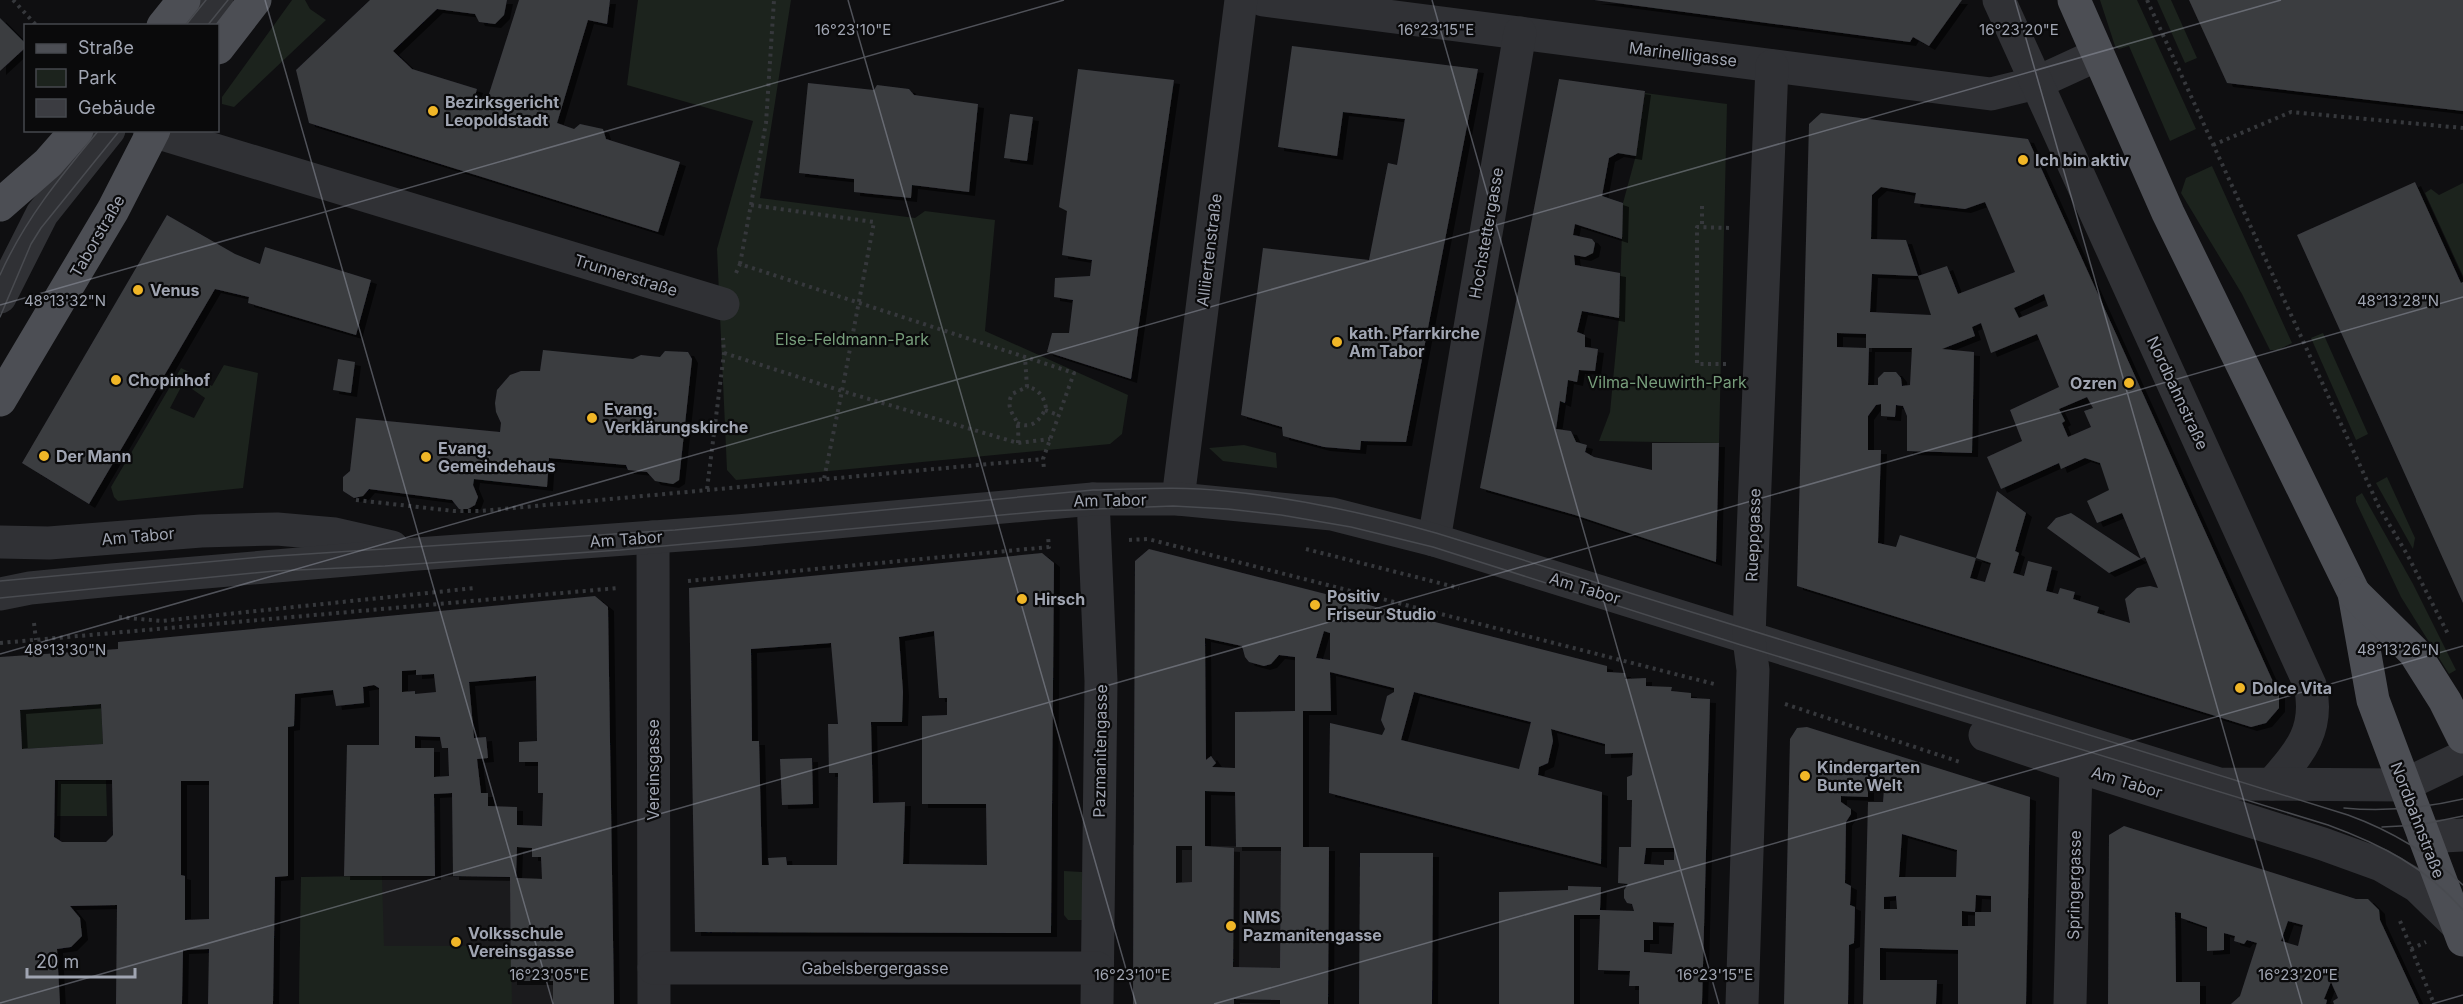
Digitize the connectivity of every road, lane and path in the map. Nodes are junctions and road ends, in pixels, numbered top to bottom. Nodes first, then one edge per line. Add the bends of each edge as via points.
1 (13, 0) edge
2 (184, 0) edge
3 (217, 0) edge
4 (255, 0) edge
5 (774, 0) edge
6 (1241, 0) edge
7 (1263, 0) edge
8 (1999, 0) edge
9 (2074, 0) edge
10 (2147, 0) edge
11 (35, 24) edge
12 (165, 24) edge
13 (198, 24) edge
14 (1520, 33) junction
15 (219, 47) edge
16 (2097, 55) junction
17 (1772, 66) junction
18 (2036, 83) junction
19 (2463, 128) edge
20 (75, 132) edge
21 (107, 132) edge
22 (152, 132) edge
23 (155, 132) edge
24 (2213, 145) junction
25 (0, 205) edge
26 (751, 205) junction
27 (1702, 206) dead end
28 (1702, 228) junction
29 (1765, 228) junction
30 (740, 264) junction
31 (0, 297) edge
32 (859, 303) junction
33 (723, 304) junction
34 (724, 353) junction
35 (1025, 357) junction
36 (1760, 366) junction
37 (1073, 375) dead end
38 (1027, 387) junction
39 (842, 391) junction
40 (0, 400) edge
41 (1045, 410) junction
42 (1059, 415) dead end
43 (1017, 422) junction
44 (1050, 439) dead end
45 (1018, 443) junction
46 (1043, 459) dead end
47 (1053, 470) dead end
48 (1035, 472) dead end
49 (824, 479) junction
50 (707, 489) junction
51 (346, 499) dead end
52 (1094, 499) junction
53 (1178, 499) junction
54 (653, 537) junction
55 (1434, 540) junction
56 (0, 542) edge
57 (1095, 544) junction
58 (1049, 548) dead end
59 (1300, 548) dead end
60 (417, 554) junction
61 (1425, 579) dead end
62 (2354, 593) junction
63 (0, 594) edge
64 (1749, 639) junction
65 (36, 640) dead end
66 (0, 643) edge
67 (2453, 645) dead end
68 (1785, 651) junction
69 (1752, 693) junction
70 (2463, 737) edge
71 (1925, 750) dead end
72 (2463, 757) edge
73 (2076, 766) junction
74 (2272, 784) junction
75 (2404, 785) junction
76 (2463, 835) edge
77 (2424, 837) junction
78 (2460, 933) edge
79 (2411, 949) dead end
80 (654, 968) junction
81 (1097, 968) junction
82 (654, 1004) edge
83 (1097, 1004) edge
84 (1742, 1004) edge
85 (2070, 1004) edge
86 (2434, 1004) edge

1 - 11 path
2 - 12 main road
3 - 13 street
4 - 15 main road
5 - 26 path via 766,123
6 - 53 street, Alliiertenstraße
7 - 14 street, Marinelligasse
8 - 18 street, Nordbahnstraße
9 - 16 main road, Nordbahnstraße
10 - 24 path
14 - 17 street, Marinelligasse
14 - 55 street, Hochstettergasse
16 - 18 street, Marinelligasse
16 - 62 main road, Nordbahnstraße via 2168,213
17 - 18 street, Marinelligasse via 1991,94
17 - 29 street, Rueppgasse
18 - 74 street, Nordbahnstraße via 2310,685 2314,702 2307,738
19 - 24 path via 2291,112
20 - 25 main road via 48,163
21 - 31 street via 42,214
22 - 40 main road, Taborstraße via 113,210
23 - 33 street, Trunnerstraße
24 - 67 path via 2379,507
26 - 30 path
26 - 32 path via 874,222
27 - 28 path
28 - 29 path
28 - 36 path via 1697,227 1697,364
29 - 36 street, Rueppgasse
30 - 32 path
30 - 33 path
32 - 35 path
32 - 39 path
33 - 34 path
34 - 39 path
34 - 50 path
35 - 37 path
35 - 38 path
36 - 64 street, Rueppgasse
38 - 41 path via 1045,399
38 - 43 path via 1010,399 1010,411
39 - 45 path
39 - 49 path
41 - 42 path
41 - 43 path via 1038,422 1030,426
43 - 45 path
44 - 45 path
46 - 49 path
47 - 48 path
49 - 50 path
50 - 51 path via 454,512
52 - 53 street, Am Tabor
52 - 54 street, Am Tabor
52 - 57 street, Pazmanitengasse
53 - 55 street, Am Tabor via 1332,513
54 - 60 street, Am Tabor
54 - 80 street, Vereinsgasse
55 - 64 street, Am Tabor
56 - 60 street, Am Tabor via 49,543 278,529 335,534
57 - 58 path
57 - 69 path via 1148,539
57 - 81 street, Pazmanitengasse via 1101,681
59 - 61 path
60 - 63 street, Am Tabor via 112,580
62 - 70 main road, Nordbahnstraße via 2414,652
62 - 75 main road, Nordbahnstraße via 2373,700
64 - 68 street, Am Tabor
64 - 69 street, Rueppgasse
65 - 66 path
68 - 73 street, Am Tabor via 1910,709
68 - 74 street, Am Tabor via 2219,784
69 - 71 path
69 - 84 street, Rueppgasse
72 - 75 street, Am Tabor
73 - 78 street, Am Tabor via 2381,865 2417,886
73 - 85 street, Springergasse
74 - 75 street, Am Tabor
75 - 77 main road, Nordbahnstraße
76 - 77 street
77 - 78 main road, Nordbahnstraße
79 - 86 path
80 - 81 street, Gabelsbergergasse
80 - 82 street, Vereinsgasse
81 - 83 street, Pazmanitengasse

